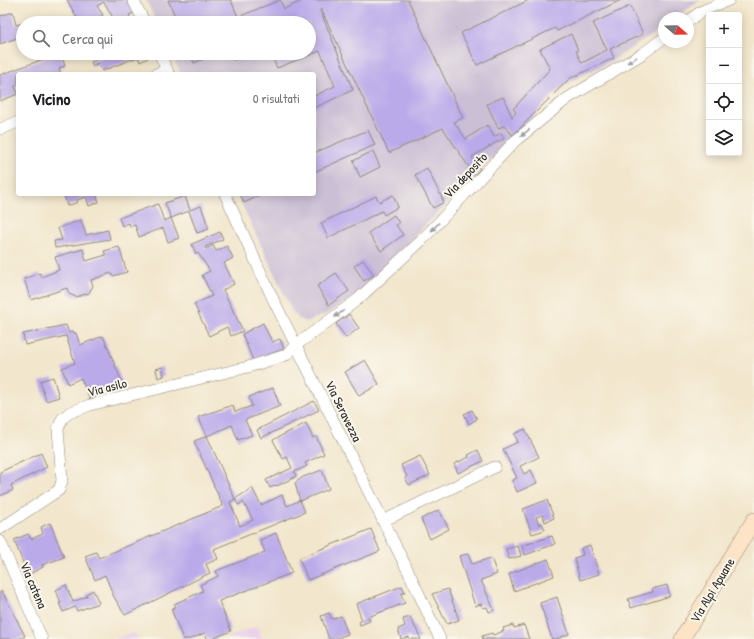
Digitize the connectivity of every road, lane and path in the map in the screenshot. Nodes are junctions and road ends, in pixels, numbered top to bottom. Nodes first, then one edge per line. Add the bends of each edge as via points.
1 (134, 0) edge
2 (729, 0) edge
3 (141, 16) edge
4 (694, 17) edge
5 (658, 42) edge
6 (162, 60) edge
7 (168, 72) edge
8 (16, 123) edge
9 (0, 129) edge
10 (226, 196) edge
11 (296, 345) junction
12 (495, 467) dead end
13 (754, 520) edge
14 (383, 521) junction
15 (0, 529) edge
16 (0, 541) edge
17 (439, 638) edge
18 (42, 639) edge
19 (682, 639) edge

1 - 3 street
2 - 4 street
5 -> 11 street, Via deposito via 568,98 515,141 410,252 357,300
6 - 7 street
8 - 9 street
10 - 11 street, Via Seravezza
11 - 14 street, Via Seravezza
11 - 15 street, Via asilo via 286,355 248,367 90,405 69,413 62,419 58,429 62,481 59,490
12 - 14 street
13 - 19 main road, Via Alpi Apuane
14 - 17 street, Via Seravezza
16 - 18 street, Via catena

